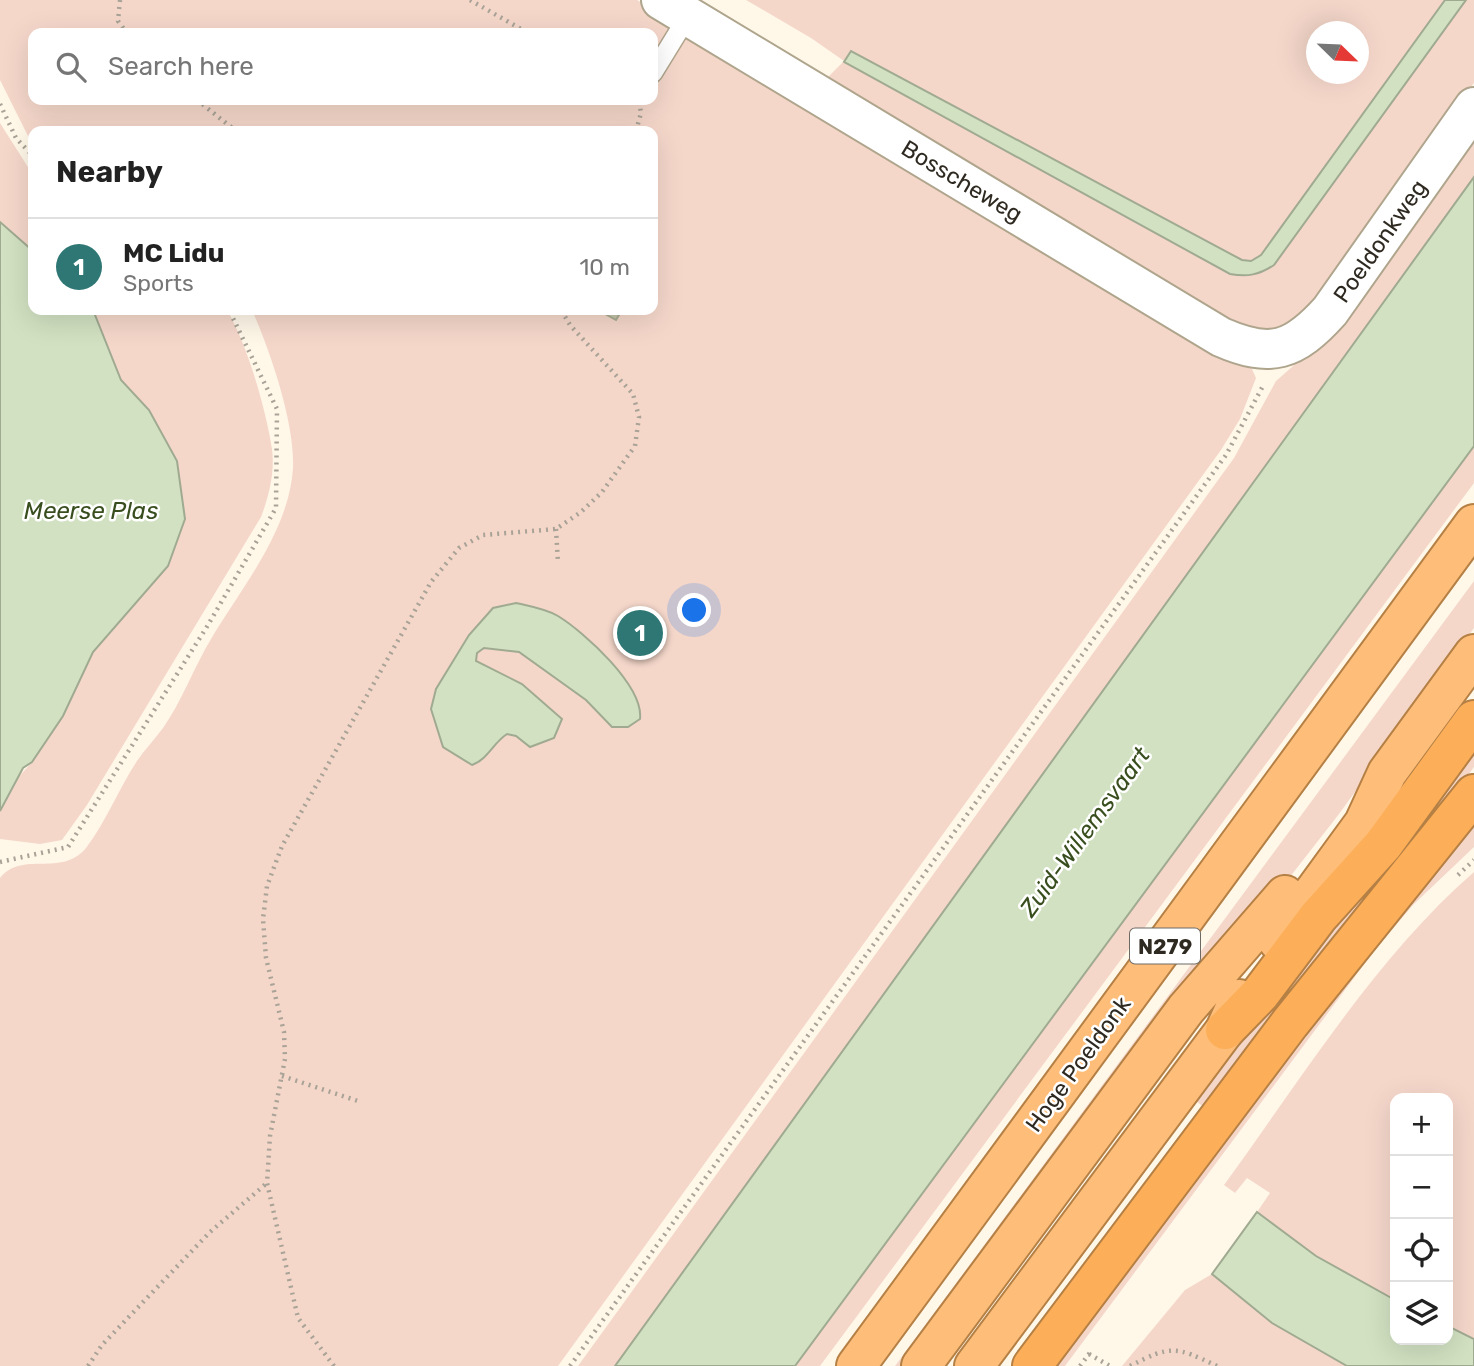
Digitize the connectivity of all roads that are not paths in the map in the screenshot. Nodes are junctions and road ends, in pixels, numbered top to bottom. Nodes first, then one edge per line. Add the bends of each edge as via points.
1 (675, 8) edge
2 (658, 58) edge
3 (1474, 107) edge
4 (1266, 351) joint
5 (1474, 524) edge
6 (1474, 654) edge
7 (1474, 720) edge
8 (1387, 773) junction
9 (1474, 794) edge
10 (1225, 1030) junction
11 (856, 1366) edge
12 (921, 1366) edge
13 (974, 1366) edge
14 (1032, 1366) edge

1 - 2 lane
1 - 4 street, Bosscheweg via 1221,337
3 - 4 street, Poeldonkweg via 1330,312 1293,344
5 - 11 highway, Hoge Poeldonk / N279
6 - 8 highway, N279
7 - 10 highway, N279 via 1383,845
8 - 10 highway, N279 via 1364,823 1245,987
8 - 12 highway, N279 via 1186,1009
9 - 14 highway via 1290,1023
10 - 13 highway, N279

